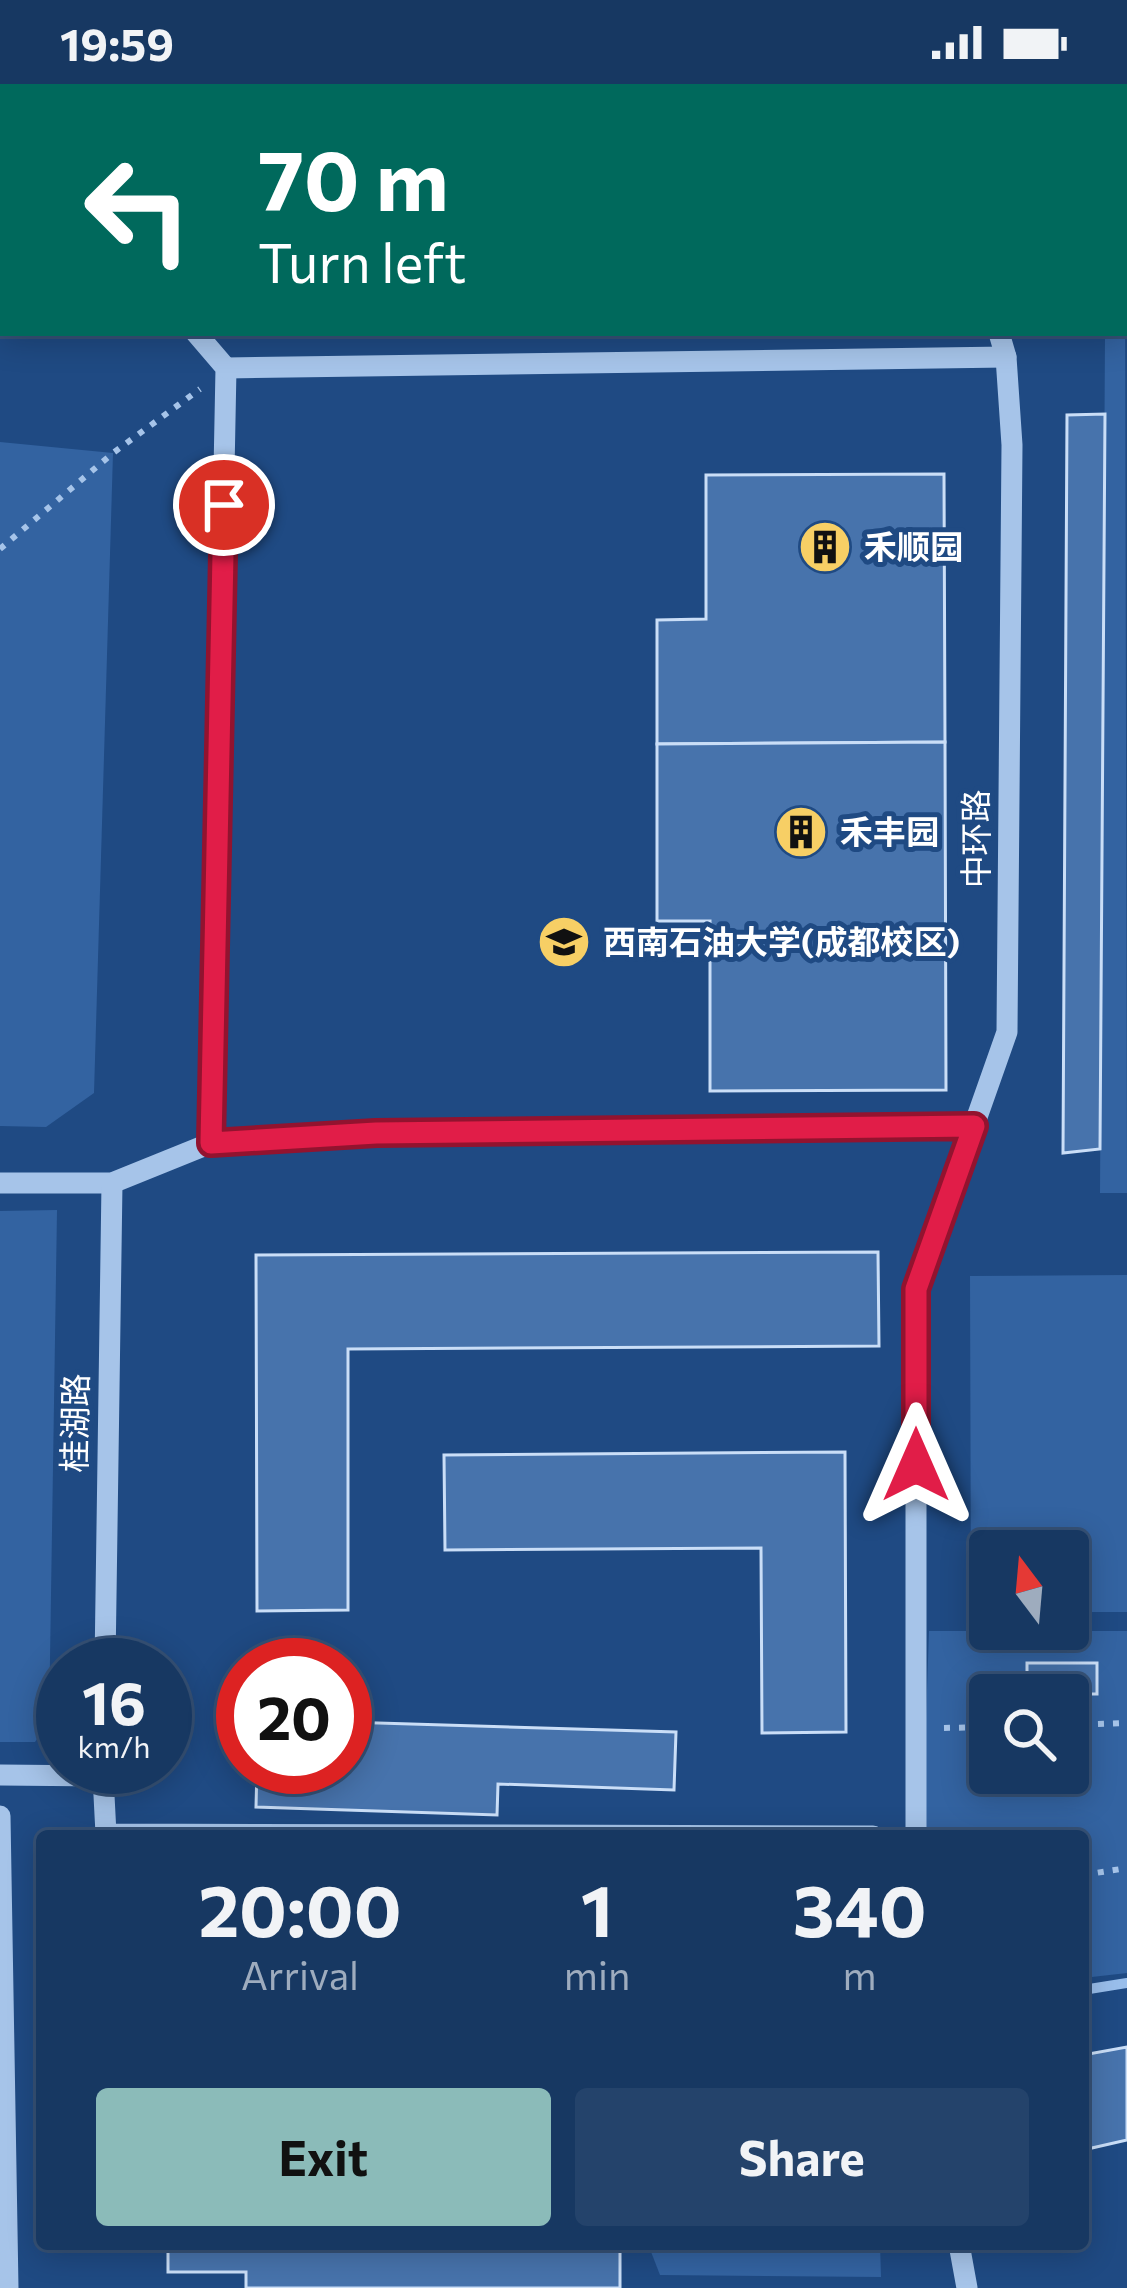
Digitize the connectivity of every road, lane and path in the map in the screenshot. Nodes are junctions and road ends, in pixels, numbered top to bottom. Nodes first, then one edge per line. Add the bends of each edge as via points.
1 (199, 336) edge
2 (1000, 336) edge
3 (1006, 358) junction
4 (226, 368) junction
5 (0, 549) edge
6 (974, 1126) junction
7 (211, 1143) junction
8 (0, 1183) edge
9 (112, 1183) junction
10 (105, 1638) edge
11 (1127, 1724) edge
12 (1089, 1725) edge
13 (969, 1728) edge
14 (916, 1729) junction
15 (36, 1773) edge
16 (0, 1774) edge
17 (105, 1794) edge
18 (0, 1816) edge
19 (106, 1830) edge
20 (916, 1830) edge
21 (1127, 1868) edge
22 (1089, 1874) edge
23 (960, 2250) edge
24 (8, 2288) edge
25 (967, 2288) edge

1 - 4 lane
2 - 3 lane, 中环路
3 - 4 lane
3 - 6 lane, 中环路 via 1007,1032
4 - 5 path
4 - 7 lane
6 - 7 lane via 376,1133
6 - 14 lane, 中环路 via 916,1289
7 - 9 lane
8 - 9 lane
9 - 10 lane, 桂湖路
11 - 12 path
13 - 14 path
14 - 20 lane, 中环路
15 - 16 lane
17 - 19 lane
18 - 24 lane
21 - 22 path
23 - 25 lane

